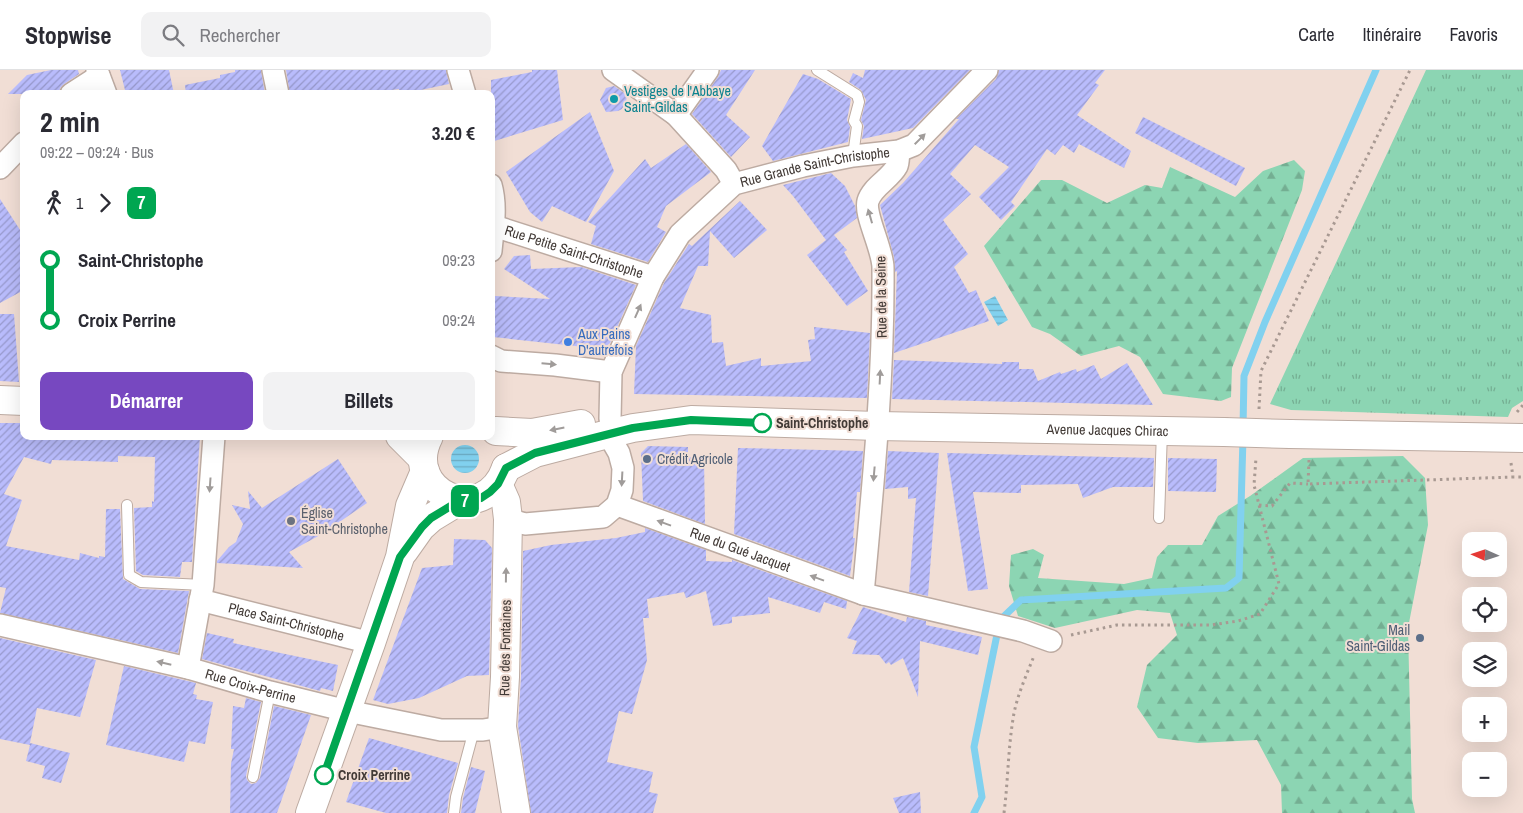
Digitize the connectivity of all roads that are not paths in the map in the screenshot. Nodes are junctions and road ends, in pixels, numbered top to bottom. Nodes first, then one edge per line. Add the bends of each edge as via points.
1 (273, 70) edge
2 (458, 70) edge
3 (614, 70) edge
4 (708, 70) edge
5 (817, 70) edge
6 (987, 70) edge
7 (100, 80) edge
8 (79, 90) edge
9 (277, 90) edge
10 (464, 90) edge
11 (676, 115) junction
12 (20, 147) edge
13 (899, 151) junction
14 (853, 156) junction
15 (0, 168) edge
16 (734, 184) junction
17 (495, 226) edge
18 (653, 277) junction
19 (495, 364) edge
20 (611, 372) junction
21 (0, 400) edge
22 (20, 400) edge
23 (609, 426) junction
24 (878, 426) junction
25 (495, 428) edge
26 (495, 430) edge
27 (1162, 430) junction
28 (1523, 438) edge
29 (214, 440) edge
30 (405, 440) edge
31 (426, 456) edge
32 (502, 476) junction
33 (459, 501) junction
34 (127, 505) dead end
35 (617, 506) junction
36 (1159, 518) dead end
37 (508, 519) junction
38 (400, 557) junction
39 (202, 593) junction
40 (863, 594) junction
41 (0, 625) edge
42 (1051, 641) road end
43 (371, 643) junction
44 (188, 668) junction
45 (270, 692) junction
46 (347, 711) junction
47 (502, 728) junction
48 (474, 730) junction
49 (253, 777) dead end
50 (310, 813) edge
51 (454, 813) edge
52 (516, 813) edge

1 - 9 street
2 - 10 street
3 - 11 street
4 - 11 street
5 - 14 lane via 858,95
13 -> 6 street, Rue Grande Saint-Christophe via 914,145
7 - 8 street
11 - 16 street via 726,170
12 - 15 street
13 - 14 street, Rue Grande Saint-Christophe
24 -> 13 street, Rue de la Seine via 883,264 868,202 897,166
14 - 16 street, Rue Grande Saint-Christophe
16 - 18 street, Rue Grande Saint-Christophe via 680,234
17 - 18 street, Rue Petite Saint-Christophe
20 -> 18 street, Rue Grande Saint-Christophe
19 -> 20 street via 555,365
20 - 23 street, Rue Grande Saint-Christophe
21 - 22 main road
23 - 24 main road, Avenue Jacques Chirac via 660,412 691,420
23 -> 25 main road via 532,433
23 - 32 main road via 535,453
23 -> 35 street via 623,468
24 - 27 main road, Avenue Jacques Chirac
24 -> 40 street
26 - 32 main road via 506,455
27 - 28 main road, Avenue Jacques Chirac, bridge
27 - 36 lane
29 -> 39 street
30 - 31 main road
31 - 33 main road via 430,482 438,491
31 - 38 main road via 410,506
32 - 33 main road via 481,498
32 - 37 main road, Rue des Fontaines
33 - 38 main road via 431,518
34 - 39 lane via 129,575 141,582
35 - 37 street via 603,517 525,524
40 -> 35 street, Rue du Gué Jacquet
47 -> 37 main road, Rue des Fontaines
38 - 43 main road
39 - 43 street, Place Saint-Christophe
39 - 44 street
40 - 42 street, Rue du Gué Jacquet via 1023,631
44 -> 41 street, Rue Croix-Perrine
43 - 46 main road
44 - 45 street, Rue Croix-Perrine
45 - 46 street, Rue Croix-Perrine
45 - 49 lane
46 - 48 street, Rue Croix-Perrine via 441,730
46 - 50 main road
47 - 48 street, Rue Croix-Perrine
47 - 52 main road, Rue des Fontaines
48 - 51 lane

